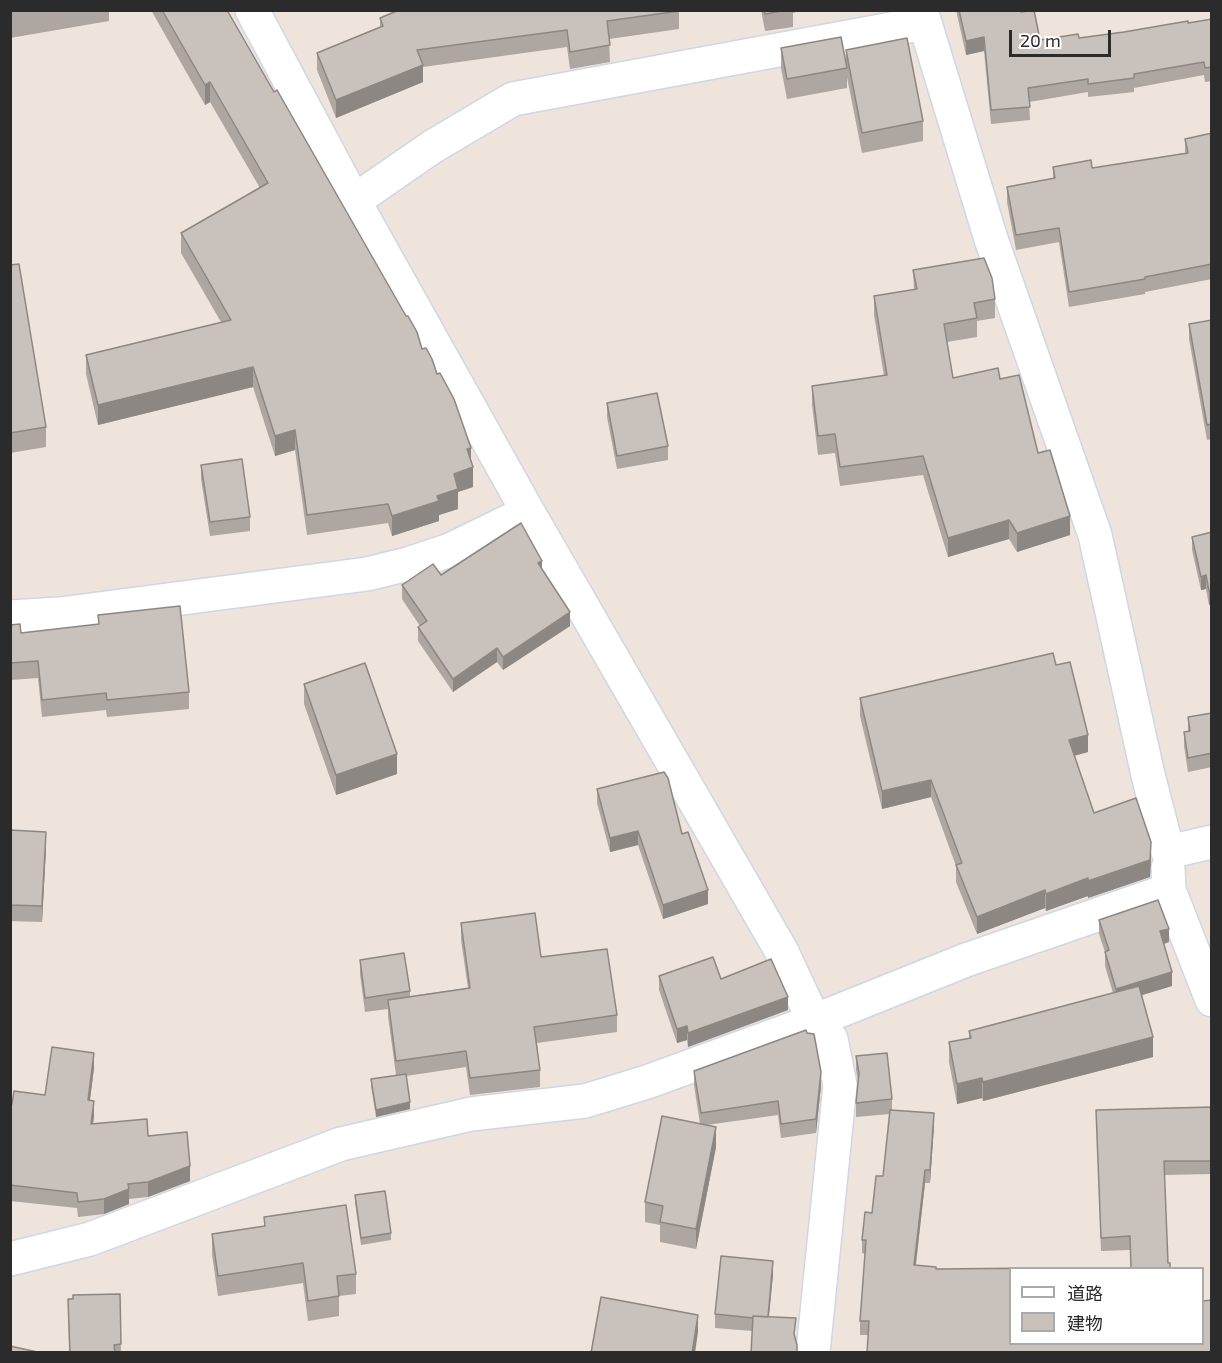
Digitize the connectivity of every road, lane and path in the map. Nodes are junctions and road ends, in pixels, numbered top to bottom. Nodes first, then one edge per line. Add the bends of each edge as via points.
1 (252, 10) edge
2 (923, 17) edge
3 (354, 201) junction
4 (528, 512) junction
5 (10, 617) edge
6 (1212, 842) edge
7 (1168, 852) junction
8 (1168, 890) junction
9 (1212, 999) edge
10 (814, 1021) junction
11 (10, 1258) edge
12 (813, 1353) edge

1 - 3 street
2 - 3 street via 513,99 432,147
2 - 7 street via 990,239 1095,534
3 - 4 street
4 - 5 street via 450,550 367,574 60,614
4 - 10 street via 782,952
6 - 7 street
7 - 8 street
8 - 9 street
8 - 10 street via 966,960
10 - 11 street via 585,1101 471,1114 341,1144 90,1239
10 - 12 street via 831,1039 840,1085

